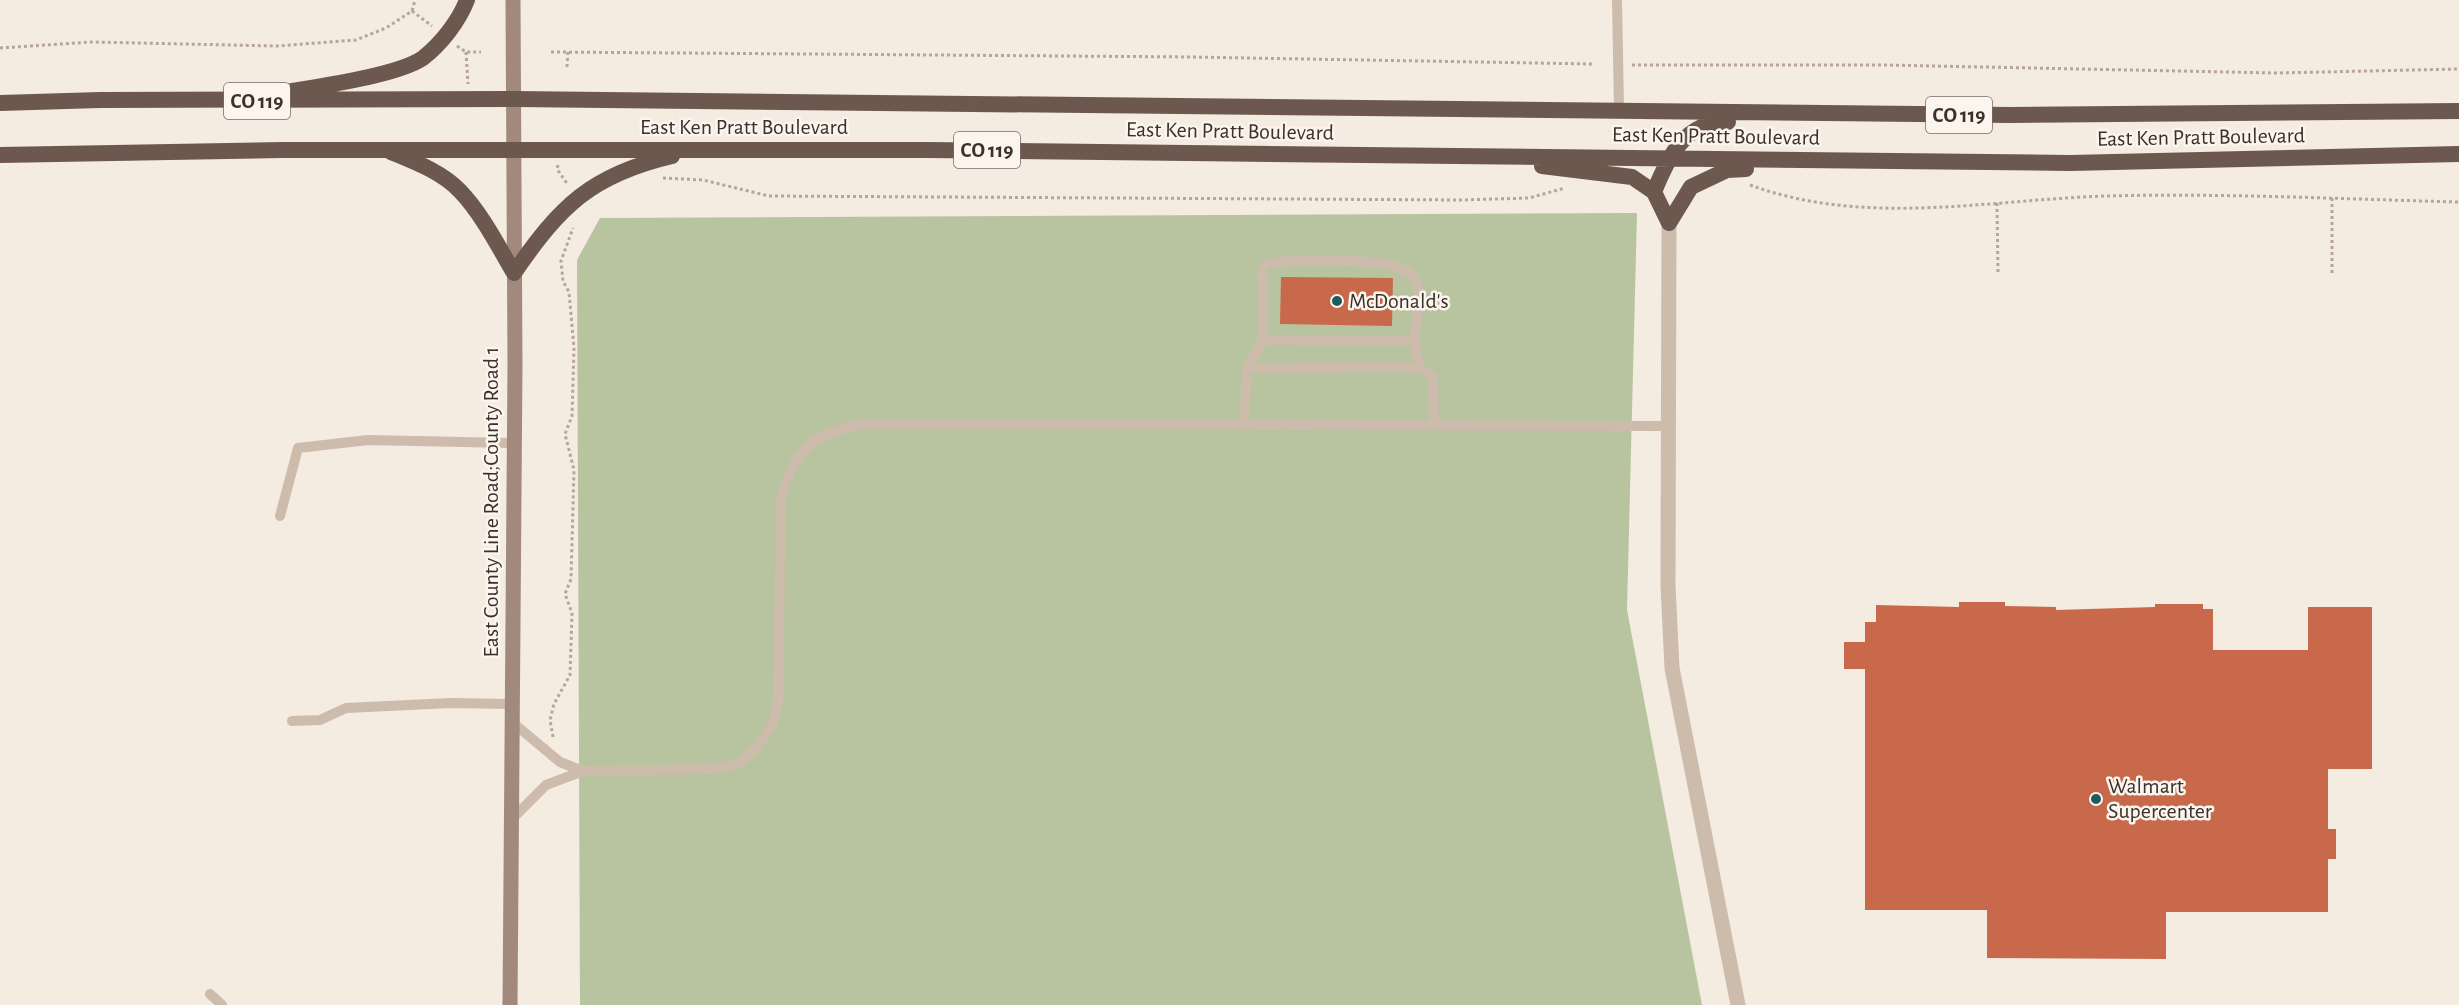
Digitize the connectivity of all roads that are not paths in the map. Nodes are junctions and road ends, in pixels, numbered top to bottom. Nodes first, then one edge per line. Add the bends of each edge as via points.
1 (467, 0) edge
2 (513, 0) edge
3 (1617, 0) edge
4 (514, 99) junction
5 (244, 100) junction
6 (0, 103) edge
7 (1618, 110) junction
8 (2459, 111) edge
9 (2166, 114) junction
10 (513, 149) junction
11 (700, 149) junction
12 (386, 150) junction
13 (2459, 154) edge
14 (0, 155) edge
15 (1460, 156) junction
16 (1667, 158) junction
17 (1894, 161) junction
18 (1654, 192) junction
19 (1669, 223) junction
20 (514, 273) junction
21 (1263, 340) junction
22 (1414, 340) junction
23 (1247, 368) junction
24 (1420, 368) junction
25 (1244, 424) junction
26 (1434, 425) junction
27 (1668, 426) junction
28 (514, 442) junction
29 (280, 516) dead end
30 (512, 704) junction
31 (292, 721) dead end
32 (512, 722) junction
33 (583, 771) junction
34 (511, 820) junction
35 (210, 994) dead end
36 (222, 1005) edge
37 (510, 1005) edge
38 (1738, 1005) edge

1 - 5 highway via 446,36 421,59 377,74
2 - 4 main road, East County Line Road;County Road 1
3 - 7 lane
4 - 5 highway, East Ken Pratt Boulevard / CO 119
4 - 7 highway, East Ken Pratt Boulevard / CO 119
4 - 10 main road, East County Line Road;County Road 1
5 - 6 highway, East Ken Pratt Boulevard / CO 119
7 - 9 highway, East Ken Pratt Boulevard / CO 119
8 - 9 highway, East Ken Pratt Boulevard / CO 119
9 - 16 highway via 2145,125 1708,122 1696,128
10 - 11 highway, East Ken Pratt Boulevard / CO 119
10 - 12 highway, East Ken Pratt Boulevard / CO 119
10 - 20 main road, East County Line Road;County Road 1
11 - 15 highway, East Ken Pratt Boulevard / CO 119
11 - 20 highway via 607,177 578,196 544,230
12 - 14 highway, East Ken Pratt Boulevard / CO 119
12 - 20 highway via 430,169 459,190
13 - 17 highway, East Ken Pratt Boulevard / CO 119 via 2070,163
15 - 16 highway, East Ken Pratt Boulevard / CO 119
15 - 18 highway via 1632,177
16 - 17 highway, East Ken Pratt Boulevard / CO 119
16 - 18 highway
17 - 19 highway via 1726,170 1691,187
18 - 19 highway
19 - 27 street
20 - 28 main road, East County Line Road;County Road 1
21 - 22 lane
21 - 22 lane via 1262,273 1265,266 1283,261 1387,264 1406,270 1415,279 1420,298
21 - 23 lane
22 - 24 lane
23 - 24 lane
23 - 25 lane
24 - 26 lane via 1433,378
25 - 26 lane
25 - 33 lane via 863,424 815,439 799,453 787,474 781,499 778,702 773,724 758,746 739,763 715,770
26 - 27 lane
27 - 38 street via 1671,668
28 - 29 lane via 368,440 298,448
28 - 30 main road, East County Line Road;County Road 1
30 - 31 lane via 346,708 320,720
30 - 32 main road, East County Line Road;County Road 1
32 - 33 lane via 560,762
32 - 34 main road, East County Line Road;County Road 1
33 - 34 lane via 546,785
34 - 37 main road, East County Line Road;County Road 1
35 - 36 lane

